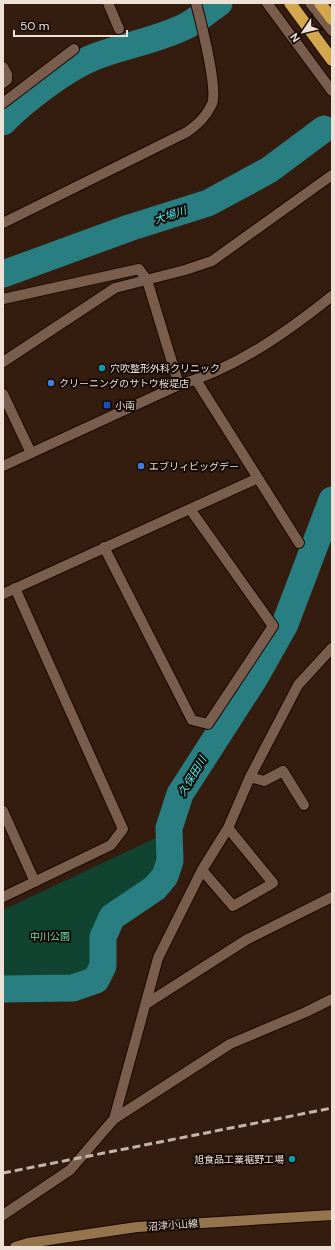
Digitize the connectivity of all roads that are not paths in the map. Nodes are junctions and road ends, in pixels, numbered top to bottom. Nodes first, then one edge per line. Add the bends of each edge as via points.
1 (108, 3) edge
2 (196, 3) edge
3 (267, 3) edge
4 (290, 3) edge
5 (310, 3) edge
6 (320, 3) edge
7 (332, 19) edge
8 (119, 29) dead end
9 (332, 31) edge
10 (74, 49) dead end
11 (332, 60) edge
12 (3, 67) edge
13 (3, 83) edge
14 (332, 91) edge
15 (3, 103) edge
16 (332, 175) edge
17 (3, 223) edge
18 (146, 280) junction
19 (332, 296) edge
20 (3, 299) edge
21 (3, 362) edge
22 (196, 380) junction
23 (179, 385) junction
24 (3, 394) edge
25 (31, 453) junction
26 (3, 466) edge
27 (258, 478) junction
28 (190, 509) junction
29 (299, 543) dead end
30 (104, 547) junction
31 (15, 588) junction
32 (3, 594) edge
33 (332, 648) edge
34 (250, 777) junction
35 (304, 805) dead end
36 (3, 811) edge
37 (228, 828) junction
38 (202, 870) junction
39 (35, 882) junction
40 (3, 897) edge
41 (332, 897) edge
42 (332, 999) edge
43 (146, 1004) junction
44 (114, 1119) junction
45 (3, 1215) edge
46 (332, 1215) edge
47 (15, 1247) edge

1 - 8 street
2 - 17 street via 212,78 213,103 204,119 187,132
3 - 14 street
4 - 11 highway
5 - 9 street
6 - 7 highway
10 - 15 street
12 - 13 street via 7,80
16 - 18 street via 212,261
18 - 20 street via 138,269
18 - 21 street via 115,288
18 - 23 street
19 - 22 street via 292,328 246,356
22 - 23 street
22 - 27 street
23 - 25 street
24 - 25 street
25 - 26 street
27 - 28 street
27 - 29 street
28 - 30 street
28 - 30 street via 272,626 208,724 192,720
30 - 31 street
31 - 32 street
31 - 39 street via 123,829 111,845
33 - 34 street via 298,685
34 - 35 street via 264,781 283,771
34 - 37 street
36 - 39 street
37 - 38 street
37 - 38 street via 274,883 233,906
38 - 43 street via 158,958
39 - 40 street
41 - 43 street via 246,940
42 - 44 street via 230,1044
43 - 44 street
44 - 45 street via 70,1170
46 - 47 main road, 沼津小山線 via 137,1227

